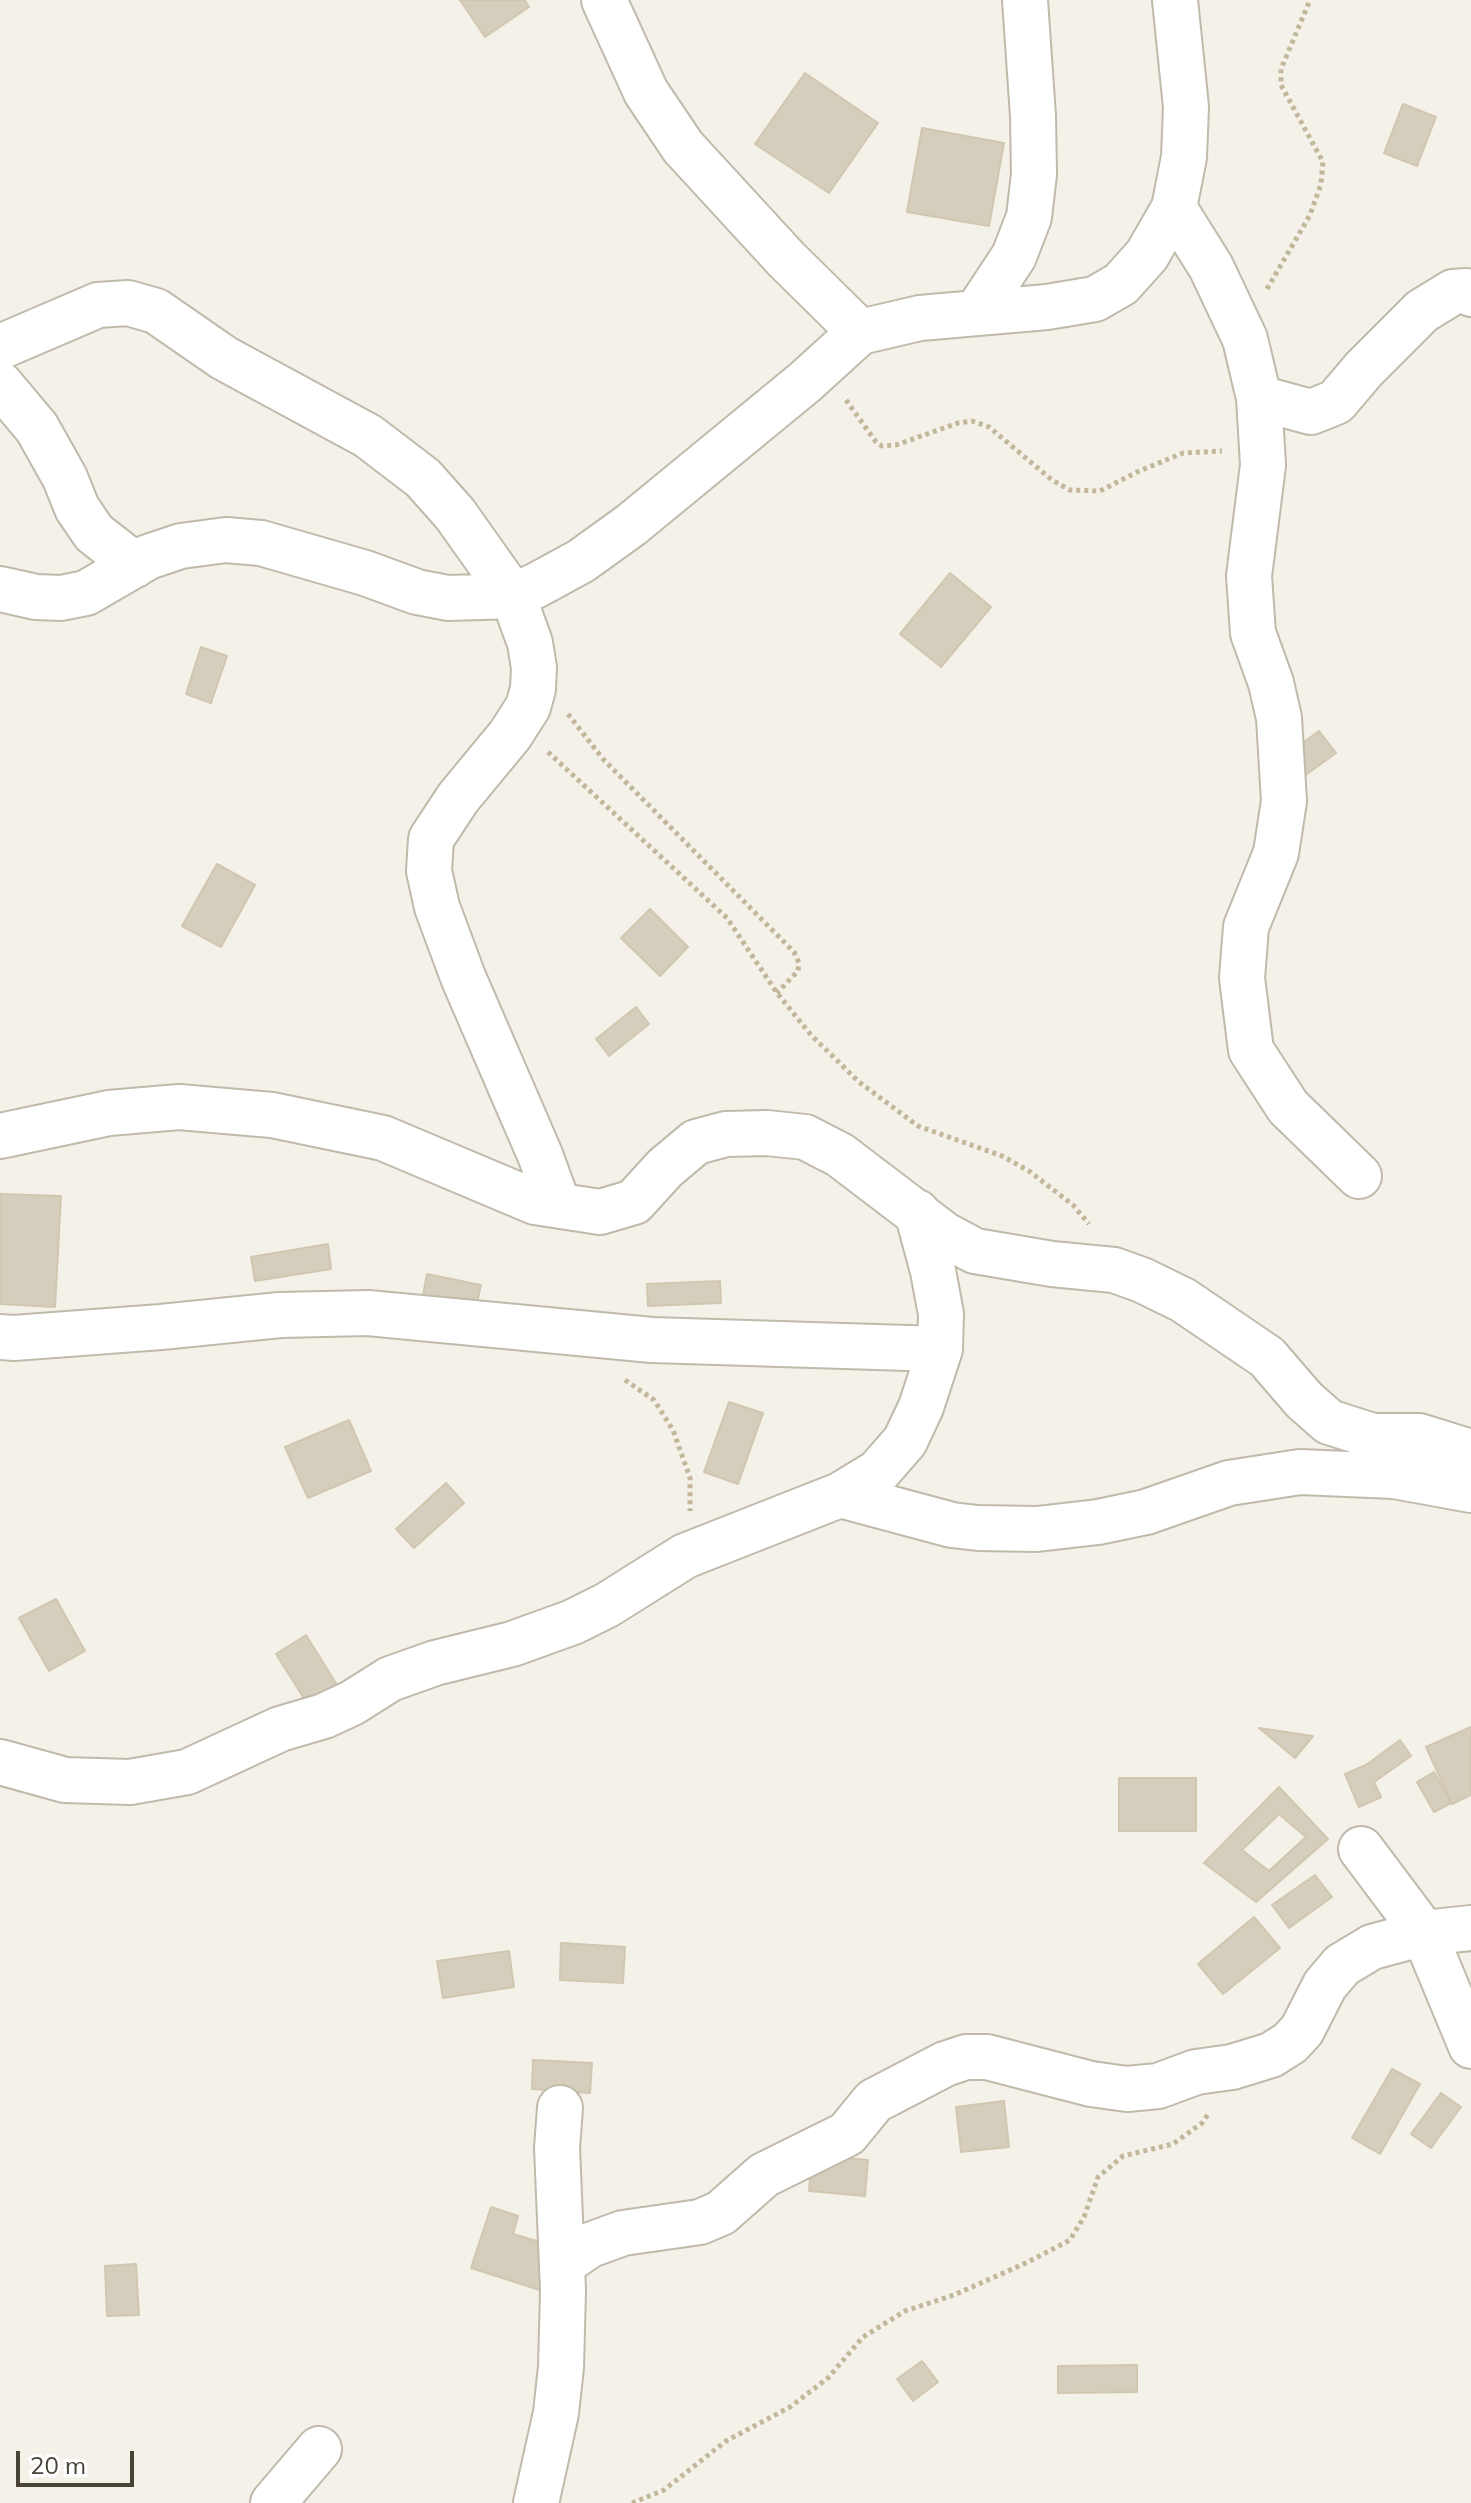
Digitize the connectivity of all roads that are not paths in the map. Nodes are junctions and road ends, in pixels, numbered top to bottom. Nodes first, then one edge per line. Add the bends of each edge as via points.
1 (604, 0) edge
2 (1025, 0) edge
3 (1175, 0) edge
4 (1174, 208) junction
5 (1471, 294) edge
6 (977, 312) junction
7 (860, 332) junction
8 (0, 347) edge
9 (0, 384) edge
10 (1259, 398) junction
11 (135, 565) junction
12 (0, 589) edge
13 (513, 596) junction
14 (0, 1136) edge
15 (1359, 1176) dead end
16 (558, 1204) junction
17 (917, 1212) junction
18 (0, 1337) edge
19 (940, 1349) junction
20 (1471, 1452) edge
21 (1471, 1490) edge
22 (840, 1495) junction
23 (0, 1762) edge
24 (1361, 1849) dead end
25 (1471, 1928) edge
26 (1424, 1933) junction
27 (1471, 2046) edge
28 (560, 2108) dead end
29 (562, 2264) junction
30 (319, 2449) dead end
31 (273, 2503) edge
32 (536, 2503) edge

1 - 7 street via 646,92 683,147
2 - 6 street via 1033,116 1029,217 1014,256
3 - 4 street via 1186,107
4 - 6 street via 1147,255 1121,284 1095,299
4 - 10 street via 1211,267 1242,333
5 - 10 street via 1453,292 1422,311 1336,402 1311,412
6 - 7 street
7 - 13 street via 631,525 581,561
8 - 13 street via 98,305 128,303 156,311 224,358 368,436 423,478
9 - 11 street via 37,428 94,533
10 - 15 street via 1263,457 1249,576 1253,633 1279,718 1284,801 1276,853 1246,927 1242,978 1249,1036 1251,1050 1288,1107
11 - 12 street via 86,593 36,597
11 - 13 street via 181,546 226,540 305,555 417,592 448,598
13 - 16 street via 534,668 528,707 431,839 429,871 463,977
14 - 16 street via 109,1113 179,1107 272,1115 383,1138 535,1202
16 - 17 street via 600,1212 634,1202 696,1142 726,1134 767,1133 805,1137 840,1155
17 - 19 street via 941,1314
17 - 20 street via 975,1251 1114,1270 1183,1300 1267,1357 1329,1422 1373,1436 1419,1436
18 - 19 street via 368,1313 652,1340
19 - 22 street via 905,1441 878,1472
21 - 22 street via 1394,1476 1300,1472 1229,1483 1134,1515 1037,1529 952,1525
22 - 23 street via 685,1556 573,1622 390,1679 324,1716 280,1729 187,1772 130,1782 65,1780
24 - 26 street
25 - 26 street
26 - 27 street
26 - 29 street via 1372,1947 1342,1965 1302,2030 1271,2055 1158,2086 1127,2089 987,2057 966,2057 874,2101 847,2134 764,2175 721,2213 700,2222 623,2233 590,2245
28 - 29 street
29 - 32 street via 556,2413
30 - 31 street

